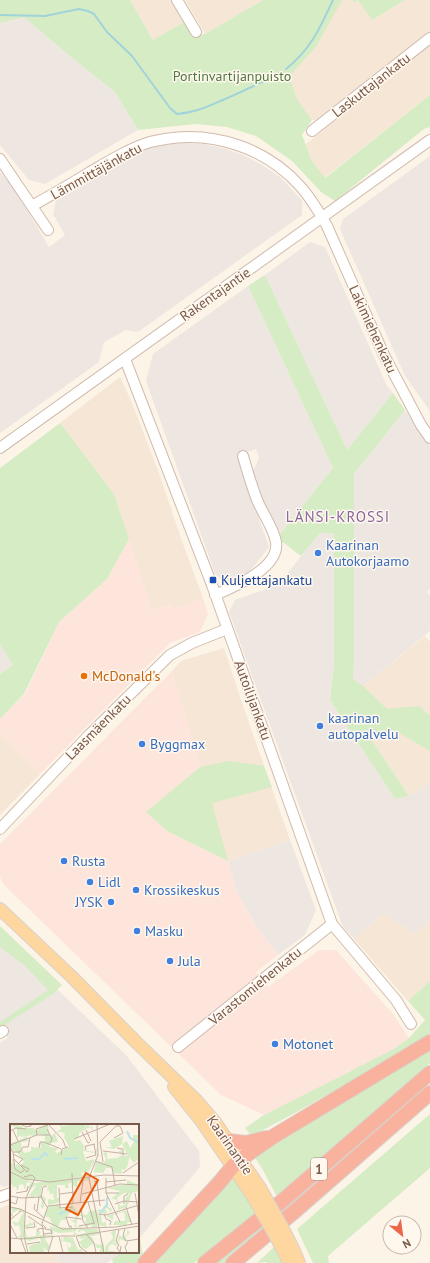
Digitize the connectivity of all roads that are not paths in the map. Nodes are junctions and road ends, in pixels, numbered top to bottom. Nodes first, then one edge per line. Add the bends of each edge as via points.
1 (178, 0) edge
2 (196, 32) dead end
3 (430, 38) edge
4 (312, 131) dead end
5 (430, 140) edge
6 (0, 159) edge
7 (32, 206) junction
8 (322, 218) junction
9 (48, 230) dead end
10 (125, 359) junction
11 (430, 438) edge
12 (0, 448) edge
13 (243, 456) dead end
14 (215, 595) junction
15 (227, 629) junction
16 (0, 829) edge
17 (0, 908) edge
18 (332, 924) junction
19 (411, 1024) dead end
20 (430, 1042) edge
21 (137, 1043) junction
22 (178, 1047) dead end
23 (430, 1073) edge
24 (430, 1093) edge
25 (274, 1136) junction
26 (228, 1141) junction
27 (237, 1163) junction
28 (10, 1193) edge
29 (0, 1197) edge
30 (295, 1211) junction
31 (293, 1260) edge
32 (146, 1263) edge
33 (205, 1263) edge
34 (233, 1263) edge
35 (249, 1263) edge

1 - 2 street
3 - 4 street, Laskuttajankatu
5 - 8 street, Rakentajantie
6 - 7 street
7 - 8 street, Lämmittäjänkatu via 117,156 150,142 178,137 203,138 249,149 279,167 306,192
7 - 9 street
8 - 10 street, Rakentajantie
8 - 11 street, Lakimiehenkatu via 384,355
10 - 12 street, Rakentajantie
10 - 14 street, Autoilijankatu
13 - 14 street via 256,497 274,536 275,549 271,558 251,578
14 - 15 street, Autoilijankatu
15 - 16 street, Laasmäenkatu via 170,655 79,745
15 - 18 street, Autoilijankatu
17 - 21 main road, Kaarinantie
18 - 19 street, Autoilijankatu via 396,1000
18 - 22 street, Varastomiehenkatu
20 - 25 highway
21 - 26 main road, Kaarinantie via 197,1101
21 - 27 main road, Kaarinantie
23 - 33 highway, 1
24 - 30 highway, 1
25 - 26 highway via 246,1143
25 - 27 highway
26 - 27 main road, Kaarinantie
27 - 31 main road, Kaarinantie, bridge via 256,1192 276,1235
27 - 32 highway
28 - 29 street
30 - 34 highway, 1
30 - 35 highway

